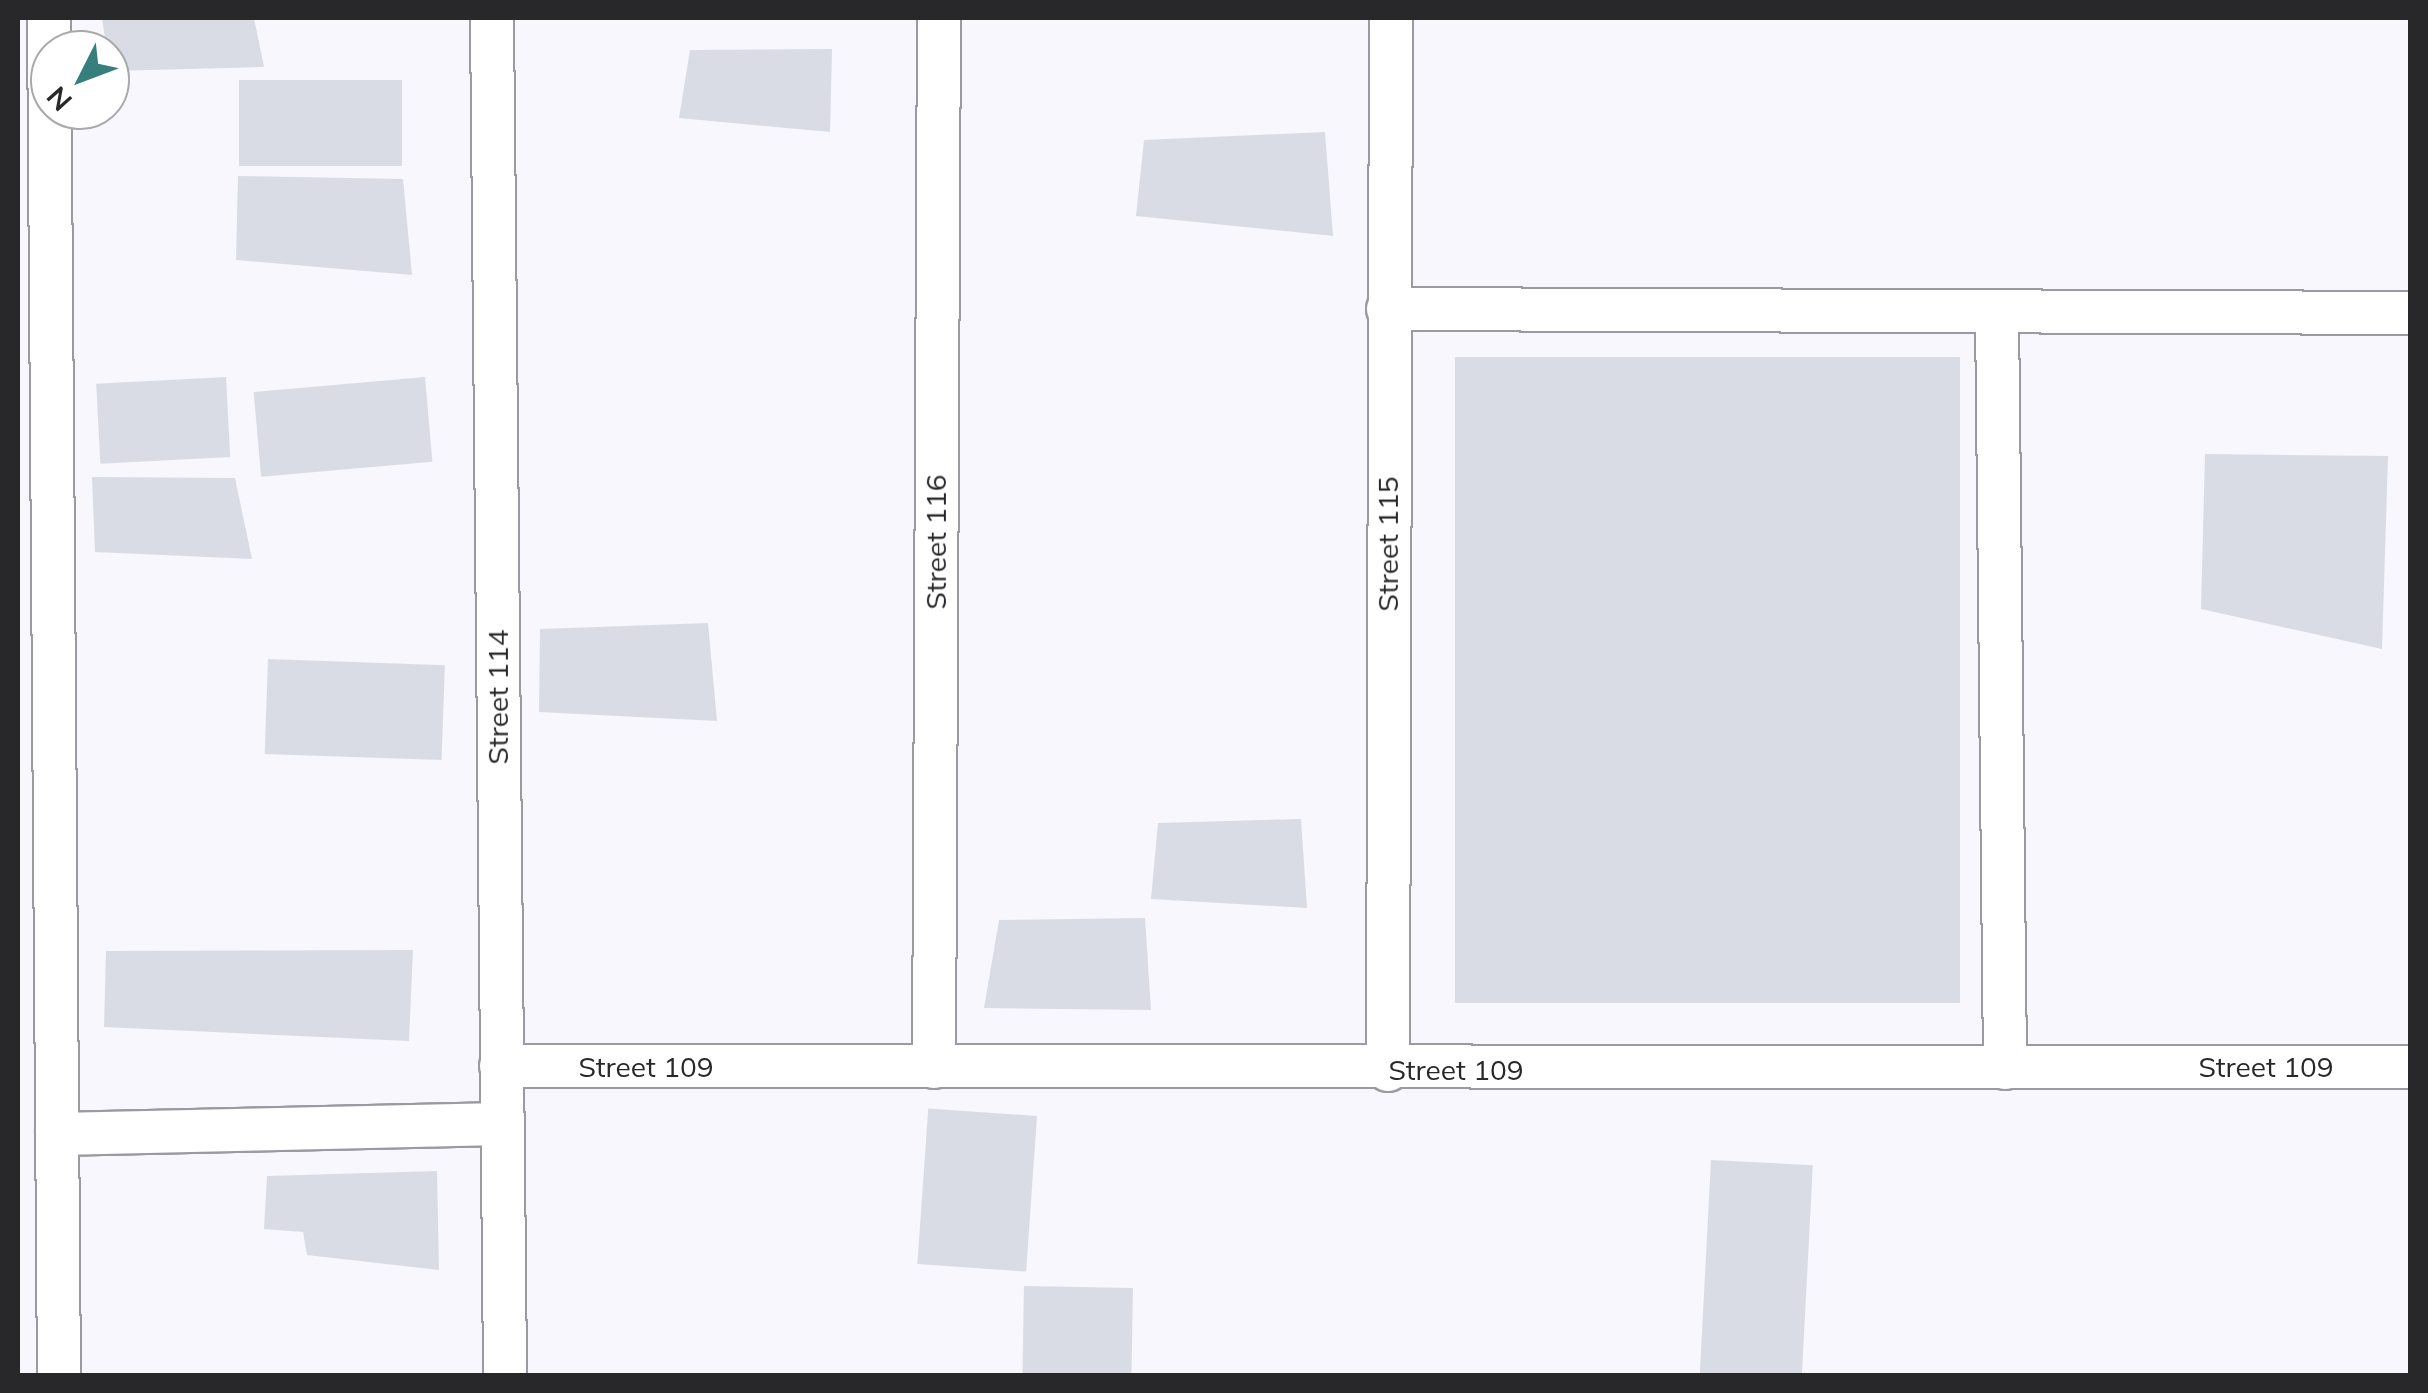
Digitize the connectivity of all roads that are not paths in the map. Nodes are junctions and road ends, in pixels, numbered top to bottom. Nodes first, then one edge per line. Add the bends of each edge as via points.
1 (49, 18) edge
2 (492, 18) edge
3 (939, 18) edge
4 (1391, 18) edge
5 (1388, 308) junction
6 (1997, 311) junction
7 (2410, 313) edge
8 (501, 1066) junction
9 (934, 1067) junction
10 (2410, 1067) edge
11 (2005, 1068) junction
12 (1388, 1070) junction
13 (502, 1124) junction
14 (57, 1134) junction
15 (59, 1376) edge
16 (505, 1376) edge

1 - 14 street
2 - 8 street, Street 114
3 - 9 street, Street 116
4 - 5 street, Street 115
5 - 6 street
5 - 12 street, Street 115
6 - 7 street
6 - 11 street
8 - 9 street, Street 109
8 - 13 street, Street 114
9 - 12 street, Street 109
10 - 11 street, Street 109
11 - 12 street, Street 109
13 - 14 street
13 - 16 street, Street 114
14 - 15 street

